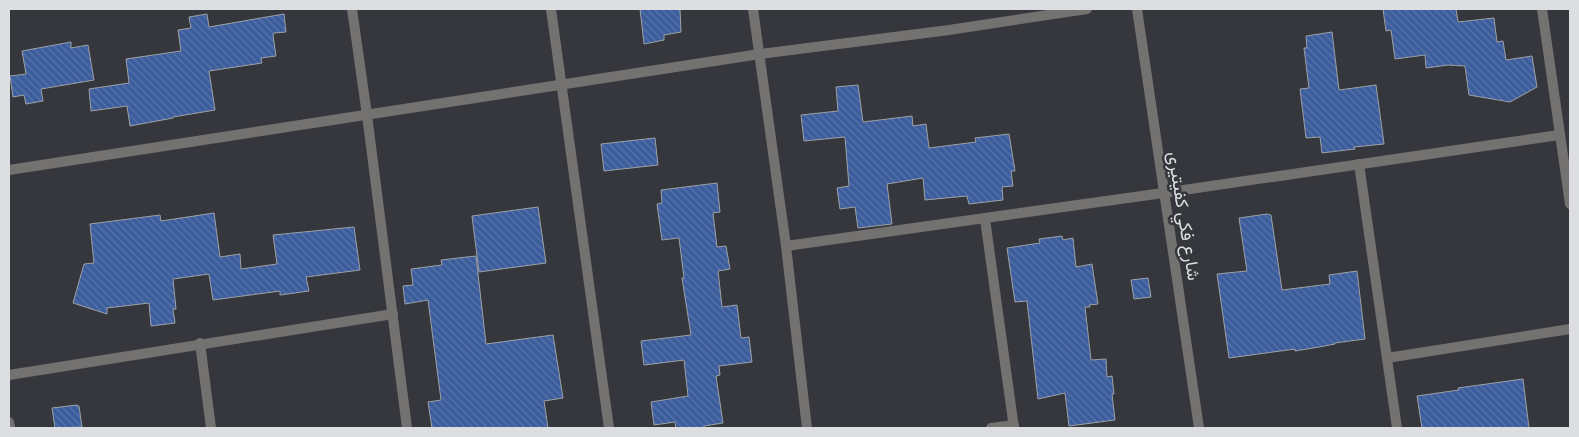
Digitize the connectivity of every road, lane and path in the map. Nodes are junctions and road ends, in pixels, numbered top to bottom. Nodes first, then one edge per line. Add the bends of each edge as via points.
1 (352, 9) edge
2 (551, 9) edge
3 (753, 9) edge
4 (1087, 9) edge
5 (1137, 9) edge
6 (1542, 9) edge
7 (760, 54) junction
8 (562, 85) junction
9 (367, 115) junction
10 (1559, 136) junction
11 (1359, 164) junction
12 (9, 170) edge
13 (1164, 193) junction
14 (1570, 204) edge
15 (985, 218) junction
16 (786, 246) junction
17 (393, 314) junction
18 (1570, 330) edge
19 (200, 343) junction
20 (1387, 358) junction
21 (9, 375) edge
22 (9, 422) edge
23 (1014, 427) edge
24 (10, 428) edge
25 (211, 428) edge
26 (407, 428) edge
27 (610, 428) edge
28 (807, 428) edge
29 (991, 428) edge
30 (1198, 428) edge
31 (1397, 428) edge

1 - 9 street
2 - 8 street
3 - 7 street
4 - 7 street
5 - 13 street, شارع فكي كفيتيرى
6 - 10 street
7 - 8 street
7 - 16 street
8 - 9 street
8 - 27 street
9 - 12 street
9 - 17 street
10 - 11 street
10 - 14 street
11 - 13 street
11 - 20 street
13 - 15 street
13 - 30 street, شارع فكي كفيتيرى
15 - 16 street
15 - 23 street
16 - 28 street
17 - 19 street
17 - 26 street
18 - 20 street
19 - 21 street
19 - 25 street
20 - 31 street
22 - 24 street
23 - 29 street

